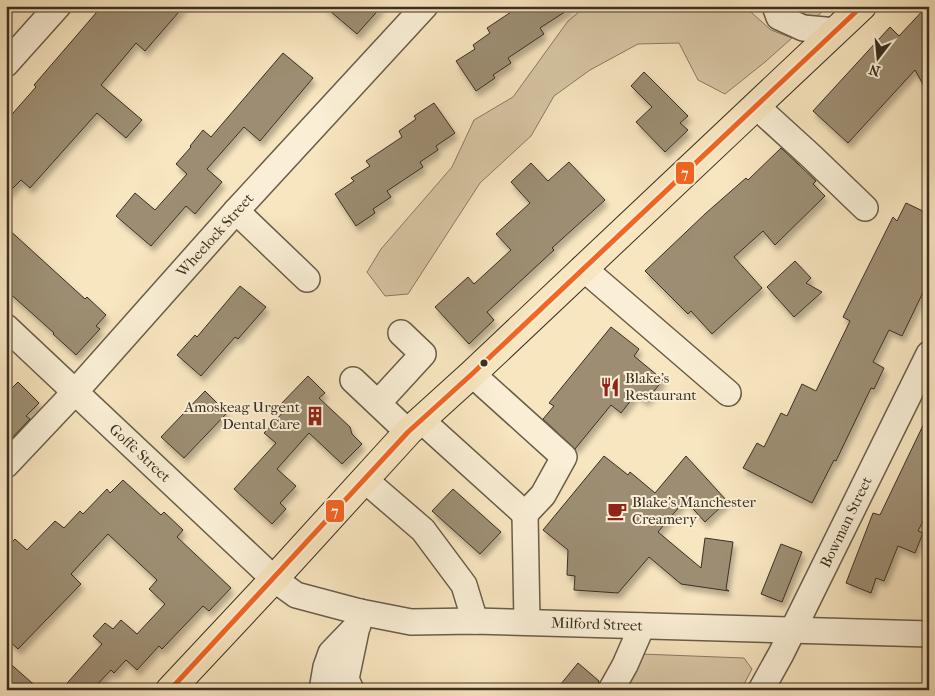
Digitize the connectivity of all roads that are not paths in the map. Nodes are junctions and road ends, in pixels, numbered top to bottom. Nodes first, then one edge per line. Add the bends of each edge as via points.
1 (425, 6) edge
2 (775, 6) edge
3 (862, 6) edge
4 (57, 7) edge
5 (836, 31) junction
6 (6, 64) edge
7 (756, 106) junction
8 (865, 208) dead end
9 (236, 211) junction
10 (583, 268) junction
11 (307, 279) dead end
12 (6, 327) edge
13 (401, 333) dead end
14 (929, 354) edge
15 (472, 374) junction
16 (353, 380) dead end
17 (75, 392) junction
18 (728, 393) dead end
19 (378, 403) junction
20 (415, 426) junction
21 (6, 465) edge
22 (365, 480) junction
23 (526, 514) junction
24 (274, 579) junction
25 (359, 619) junction
26 (475, 621) junction
27 (527, 622) junction
28 (642, 626) junction
29 (793, 630) junction
30 (929, 634) edge
31 (180, 686) edge
32 (346, 686) edge
33 (322, 690) edge
34 (611, 690) edge
35 (761, 690) edge

1 - 9 street, Wheelock Street
2 - 5 street via 779,17 802,28
3 - 5 main road
4 - 6 street
5 - 7 main road
7 - 8 street
7 - 10 main road
9 - 11 street
9 - 17 street, Wheelock Street
10 - 15 main road
10 - 18 street
12 - 17 street, Goffe Street
13 - 19 street via 424,354
14 - 29 street, Bowman Street
15 - 20 main road
15 - 23 street via 564,458 543,495
16 - 19 street
17 - 21 street, Wheelock Street
17 - 24 street, Goffe Street
19 - 20 street
20 - 22 main road
20 - 23 street
22 - 24 main road
22 - 26 street via 423,530 464,585
23 - 27 street
24 - 25 street, Milford Street via 296,595
24 - 31 main road
25 - 26 street, Milford Street
25 - 32 street
25 - 33 street via 331,653
26 - 27 street, Milford Street
27 - 28 street, Milford Street
28 - 29 street, Milford Street
28 - 34 street
29 - 30 street, Milford Street
29 - 35 street, Bowman Street

